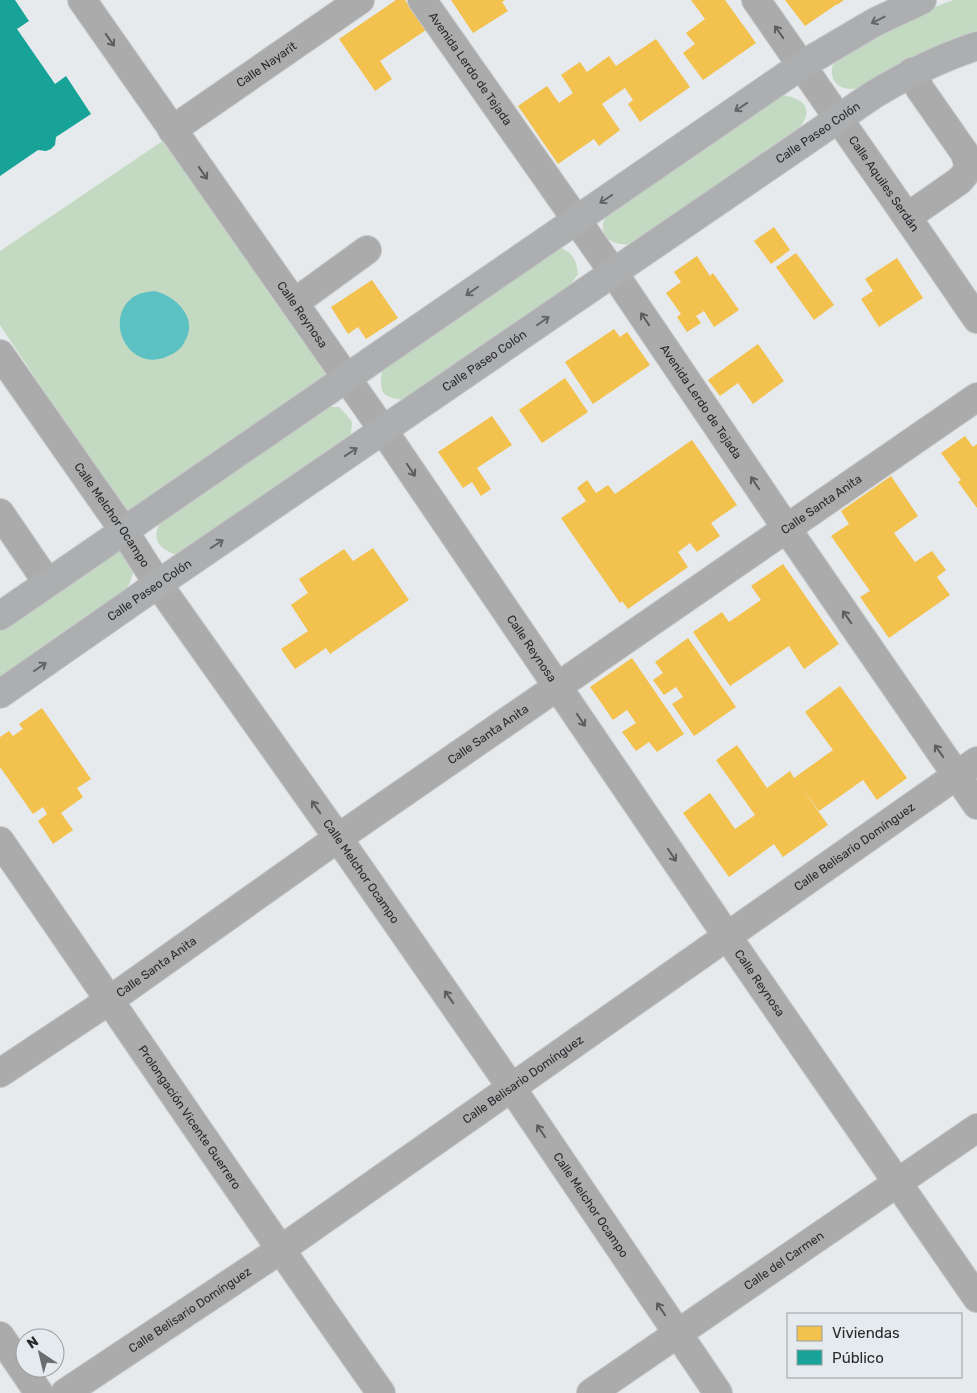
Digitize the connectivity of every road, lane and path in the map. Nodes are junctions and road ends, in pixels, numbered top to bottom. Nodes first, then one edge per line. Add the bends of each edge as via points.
1 (82, 0) edge
2 (360, 0) edge
3 (422, 0) edge
4 (756, 0) edge
5 (910, 2) edge
6 (977, 46) edge
7 (802, 65) junction
8 (912, 72) junction
9 (838, 118) junction
10 (172, 130) junction
11 (907, 217) junction
12 (576, 219) junction
13 (366, 250) dead end
14 (613, 272) junction
15 (294, 303) junction
16 (977, 319) edge
17 (0, 354) edge
18 (346, 378) junction
19 (977, 397) edge
20 (383, 430) junction
21 (0, 514) edge
22 (787, 529) junction
23 (124, 531) junction
24 (47, 582) junction
25 (158, 584) junction
26 (0, 616) edge
27 (558, 686) junction
28 (0, 694) edge
29 (967, 768) edge
30 (977, 805) edge
31 (338, 838) junction
32 (0, 841) edge
33 (727, 936) junction
34 (110, 1000) junction
35 (0, 1073) edge
36 (511, 1087) junction
37 (977, 1128) edge
38 (896, 1183) junction
39 (280, 1250) junction
40 (977, 1298) edge
41 (678, 1334) junction
42 (0, 1336) edge
43 (39, 1393) edge
44 (65, 1393) edge
45 (381, 1393) edge
46 (592, 1393) edge
47 (718, 1393) edge

1 -> 10 street, Calle Reynosa
2 - 10 street, Calle Nayarit
3 - 12 street, Avenida Lerdo de Tejada
7 -> 4 street, Calle Aquiles Serdán
5 -> 7 main road
6 - 8 main road, Calle Paseo Colón
7 - 9 street, Calle Aquiles Serdán
7 -> 12 main road
8 - 9 main road, Calle Paseo Colón
8 - 11 street via 920,89 964,152 968,168 959,181
9 - 11 street, Calle Aquiles Serdán
9 - 14 main road, Calle Paseo Colón
10 -> 15 street, Calle Reynosa
11 - 16 street, Calle Aquiles Serdán
12 - 14 street, Avenida Lerdo de Tejada
12 -> 18 main road
13 - 15 street
20 -> 14 main road, Calle Paseo Colón
22 -> 14 street, Avenida Lerdo de Tejada
15 - 18 street, Calle Reynosa
17 - 23 street, Calle Melchor Ocampo
18 - 20 street, Calle Reynosa
18 - 23 main road
19 - 22 street, Calle Santa Anita
25 -> 20 main road, Calle Paseo Colón
20 -> 27 street, Calle Reynosa
21 - 24 street
22 - 27 street, Calle Santa Anita
29 -> 22 street, Avenida Lerdo de Tejada
23 - 24 main road
23 - 25 street, Calle Melchor Ocampo
24 - 26 main road
28 -> 25 main road, Calle Paseo Colón
31 -> 25 street, Calle Melchor Ocampo
27 - 31 street, Calle Santa Anita
27 -> 33 street, Calle Reynosa
29 - 30 street, Avenida Lerdo de Tejada
29 - 33 street, Calle Belisario Domínguez
31 - 34 street, Calle Santa Anita
36 -> 31 street, Calle Melchor Ocampo
32 - 34 street, Prolongación Vicente Guerrero
33 - 36 street, Calle Belisario Domínguez
33 - 38 street, Calle Reynosa
34 - 35 street, Calle Santa Anita
34 - 39 street, Prolongación Vicente Guerrero
36 - 39 street, Calle Belisario Domínguez
41 -> 36 street, Calle Melchor Ocampo
37 - 38 street, Calle del Carmen
38 - 40 street, Calle Reynosa
38 - 41 street, Calle del Carmen
39 - 44 street, Calle Belisario Domínguez
39 - 45 street, Prolongación Vicente Guerrero
41 - 46 street, Calle del Carmen
41 - 47 street, Calle Melchor Ocampo
42 - 43 street

